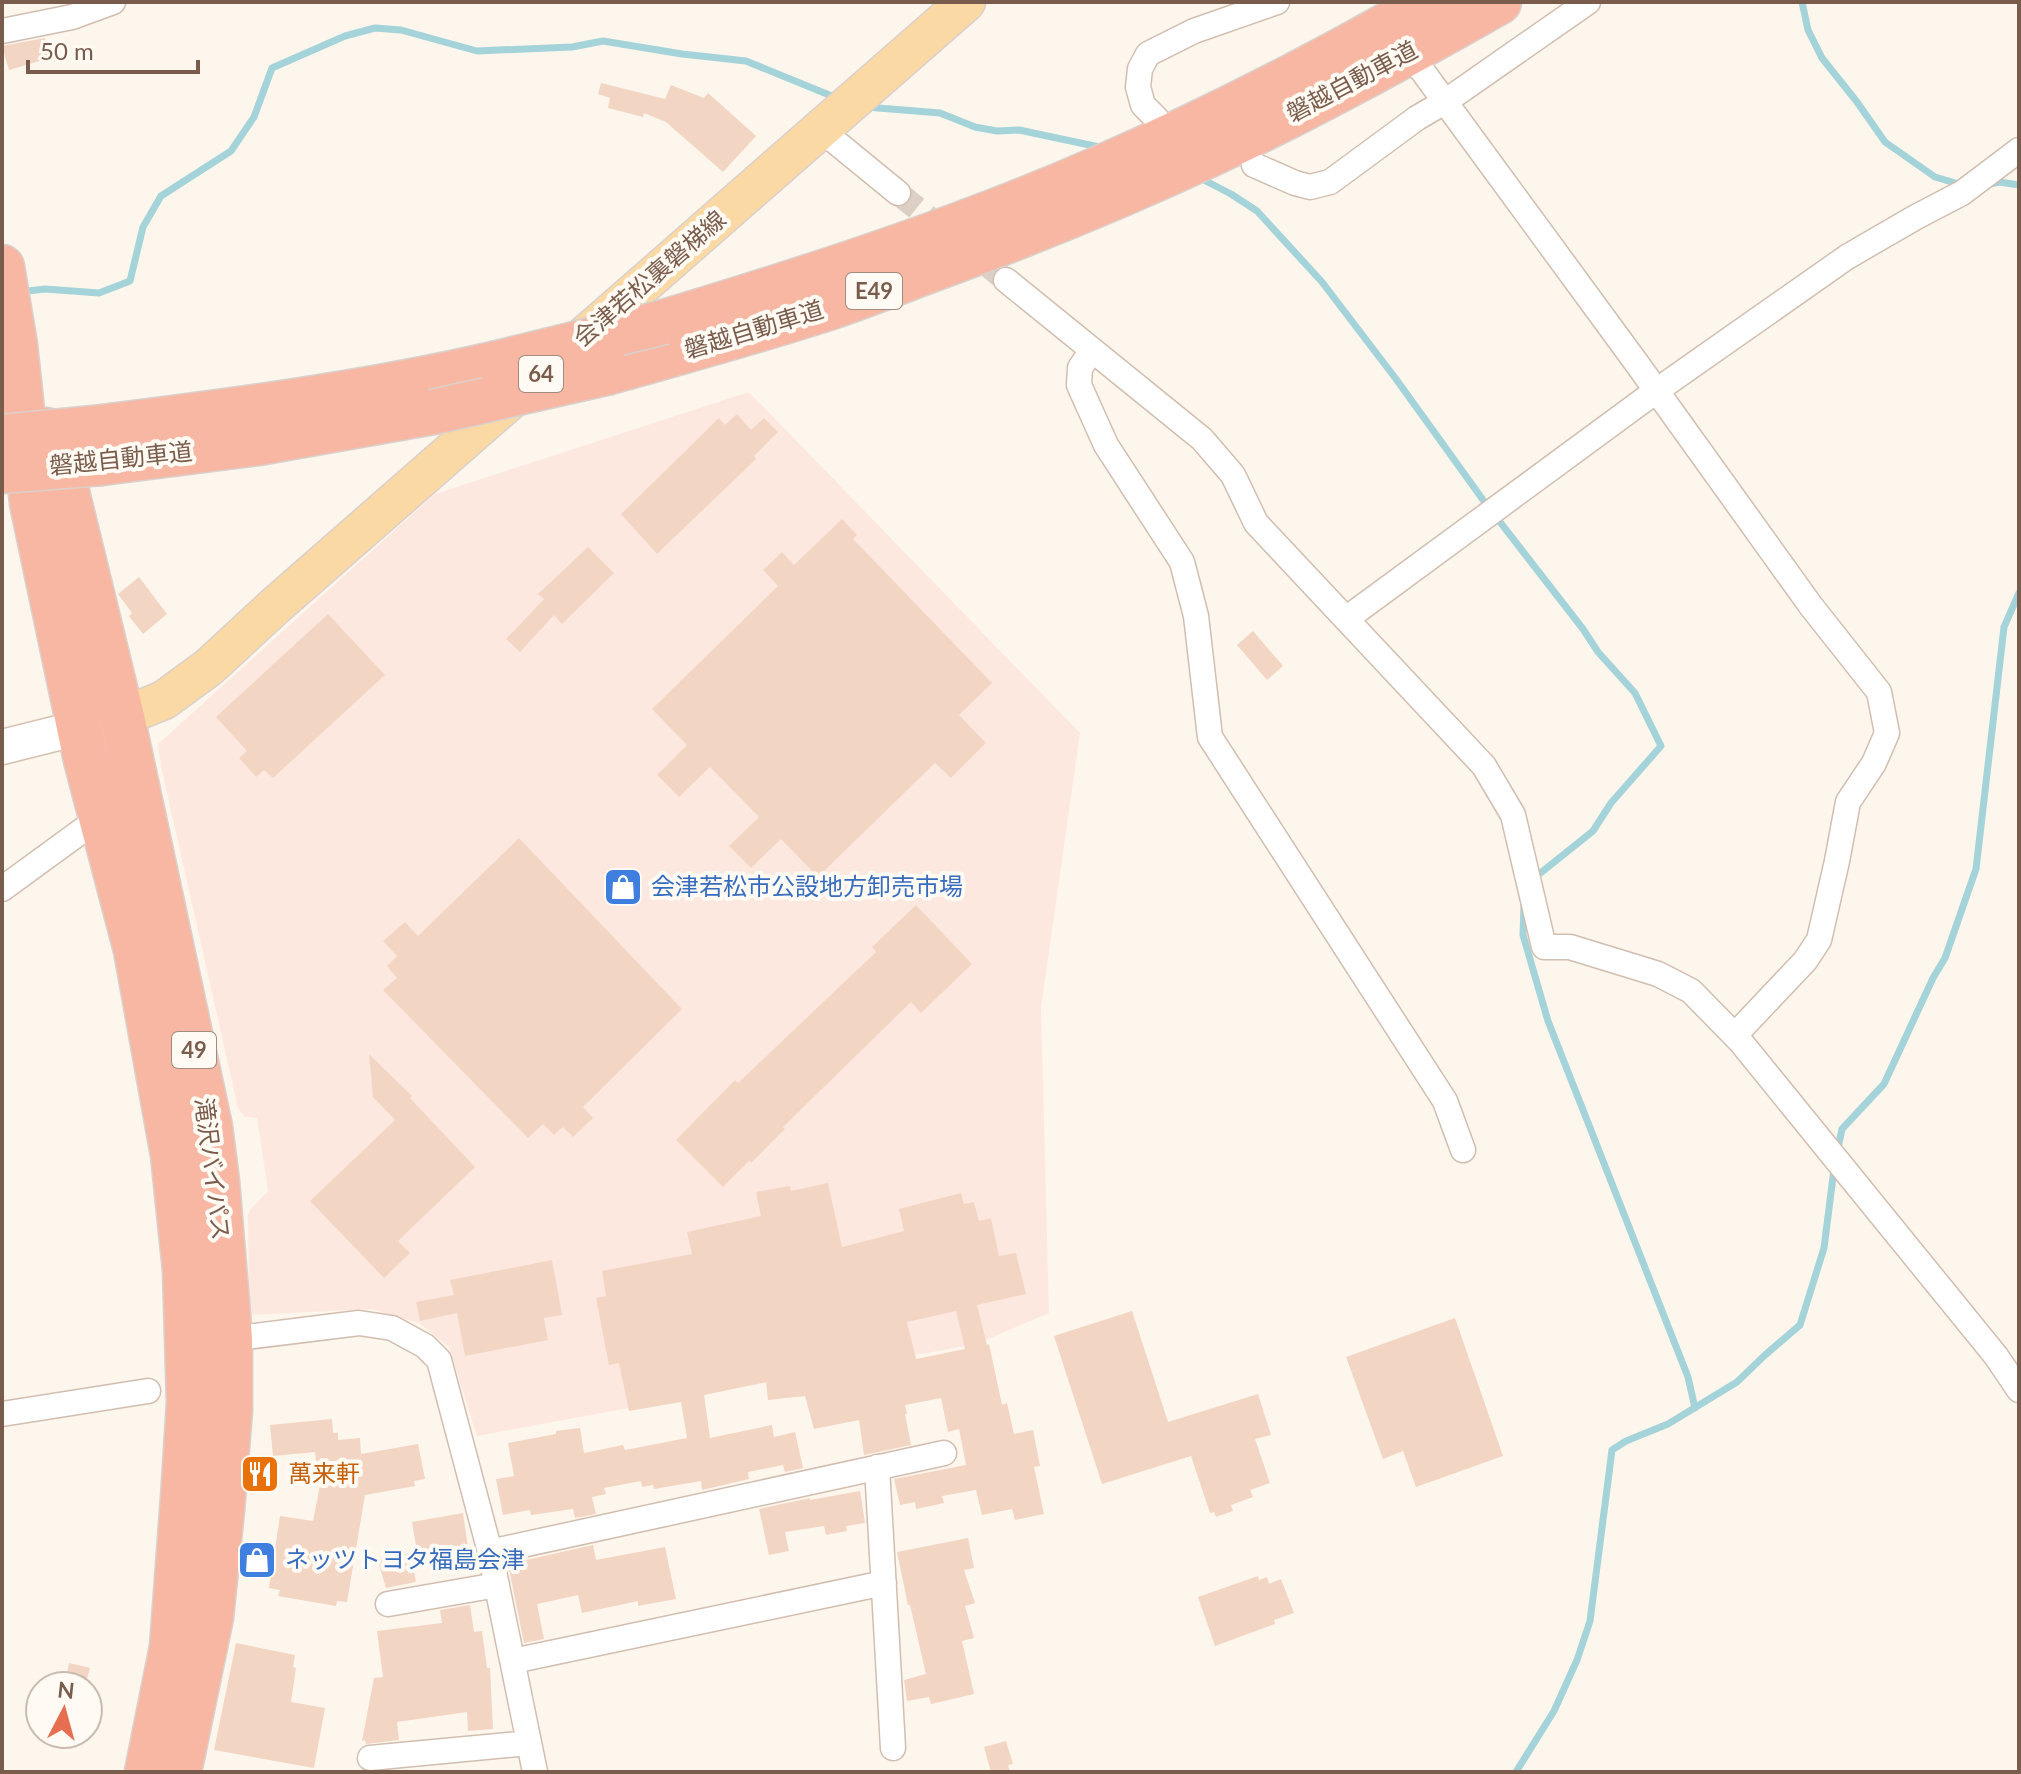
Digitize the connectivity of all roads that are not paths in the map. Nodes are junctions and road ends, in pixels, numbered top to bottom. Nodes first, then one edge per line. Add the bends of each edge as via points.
1 (113, 2) edge
2 (966, 2) edge
3 (1277, 2) edge
4 (1428, 2) edge
5 (1499, 2) edge
6 (1588, 2) edge
7 (2, 31) edge
8 (1421, 69) dead end
9 (1446, 101) junction
10 (1164, 127) junction
11 (821, 130) junction
12 (2019, 150) edge
13 (1254, 165) dead end
14 (1114, 180) junction
15 (898, 193) tunnel mouth
16 (2, 267) edge
17 (1006, 280) tunnel mouth
18 (1092, 350) junction
19 (1656, 391) junction
20 (2, 437) edge
21 (98, 446) junction
22 (2, 471) edge
23 (1346, 619) junction
24 (101, 722) junction
25 (2, 747) edge
26 (87, 827) dead end
27 (2, 889) edge
28 (1735, 1035) junction
29 (1463, 1150) dead end
30 (230, 1339) junction
31 (2019, 1390) edge
32 (148, 1391) dead end
33 (2, 1414) edge
34 (944, 1453) dead end
35 (877, 1467) junction
36 (490, 1552) junction
37 (884, 1583) junction
38 (497, 1585) junction
39 (388, 1604) dead end
40 (513, 1661) junction
41 (529, 1743) junction
42 (893, 1748) dead end
43 (370, 1758) dead end
44 (147, 1772) edge
45 (179, 1772) edge
46 (535, 1772) edge

1 - 7 street via 72,17
2 - 11 main road, 会津若松裏磐梯線 / 64
3 - 10 street via 1194,31 1148,54 1138,87 1143,105
4 - 10 highway, 磐越自動車道 / E49 via 1289,78
5 - 14 highway, 磐越自動車道 / E49 via 1211,155
6 - 9 street
8 - 9 street
9 - 13 street via 1330,182 1310,187
9 - 19 street
10 - 14 highway, 磐越自動車道 / E49
11 - 15 street
11 - 24 main road, 会津若松裏磐梯線 / 64 via 209,667 164,700
12 - 19 street via 1962,193 1847,257
14 - 21 highway, 磐越自動車道 / E49, bridge via 974,219 664,322 440,376 259,407
14 - 21 highway, 磐越自動車道 / E49, bridge via 1001,244 833,306 610,372 433,412 258,443
16 - 24 highway, 滝沢バイパス / 49 via 15,345 65,484
17 - 18 street
18 - 23 street via 1202,439 1233,475 1256,523
18 - 29 street via 1080,368 1079,385 1106,445 1182,562 1196,616 1210,737 1445,1101
19 - 23 street
19 - 28 street via 1879,692 1887,733 1848,802 1819,940
20 - 21 highway, 磐越自動車道 / E49, bridge
21 - 22 highway, 磐越自動車道 / E49, bridge
23 - 28 street via 1484,766 1513,815 1544,947 1570,947 1658,974 1691,991
24 - 25 street
24 - 30 highway, 滝沢バイパス / 49 via 210,1127
24 - 44 highway, 滝沢バイパス / 49 via 101,821 136,950 173,1155 185,1270 189,1403 178,1572 172,1647
26 - 27 street
28 - 31 street
30 - 36 street via 359,1323 392,1328 425,1346 439,1360
30 - 45 highway, 滝沢バイパス / 49 via 230,1410 211,1617
32 - 33 street
34 - 35 street
35 - 36 street
35 - 37 street
36 - 38 street
37 - 40 street
37 - 42 street
38 - 39 street
38 - 40 street
40 - 41 street
41 - 43 street
41 - 46 street

